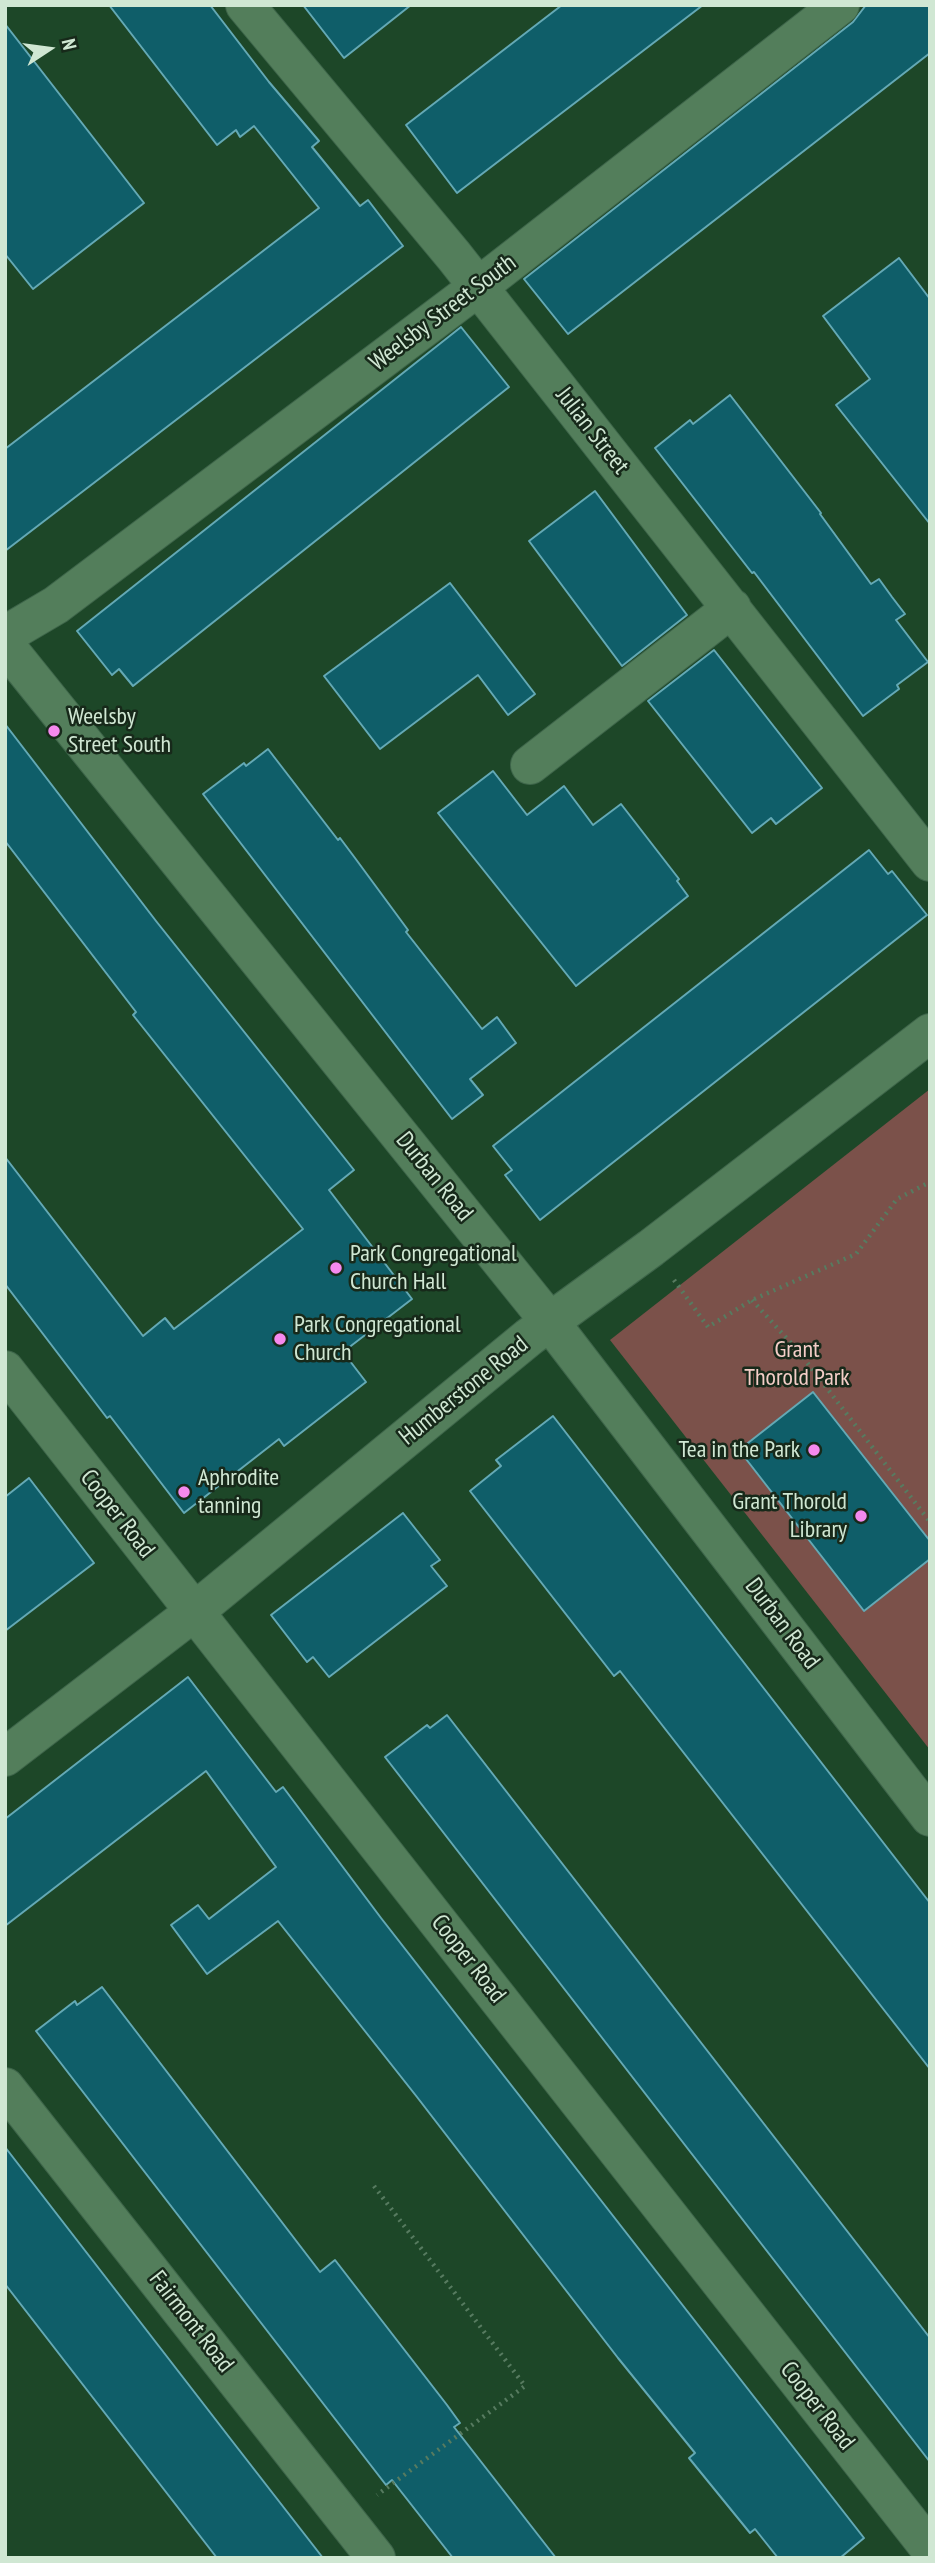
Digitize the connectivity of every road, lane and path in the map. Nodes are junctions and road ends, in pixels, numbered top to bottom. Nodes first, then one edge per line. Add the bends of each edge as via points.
1 (245, 5) edge
2 (840, 5) edge
3 (478, 287) junction
4 (732, 608) junction
5 (5, 635) edge
6 (5, 645) edge
7 (530, 765) dead end
8 (930, 862) edge
9 (930, 1032) edge
10 (930, 1182) edge
11 (651, 1248) junction
12 (752, 1300) junction
13 (550, 1322) junction
14 (5, 1370) edge
15 (930, 1521) edge
16 (194, 1612) junction
17 (5, 1757) edge
18 (930, 1817) edge
19 (5, 2087) edge
20 (374, 2186) dead end
21 (347, 2520) junction
22 (930, 2549) edge
23 (376, 2558) edge

1 - 3 street, Julian Street
2 - 3 street, Weelsby Street South
3 - 4 street, Julian Street
3 - 5 street, Weelsby Street South via 56,605
4 - 7 street
4 - 8 street, Julian Street
6 - 13 street, Durban Road
9 - 11 street, Humberstone Road
10 - 12 path via 897,1199 856,1254
11 - 12 path via 708,1327
11 - 13 street, Humberstone Road
12 - 15 path via 799,1352
13 - 16 street, Humberstone Road
13 - 18 street, Durban Road
14 - 16 street, Cooper Road
16 - 17 street, Humberstone Road
16 - 22 street, Cooper Road
19 - 21 street, Fairmont Road
20 - 21 path via 526,2386
21 - 23 street, Fairmont Road

